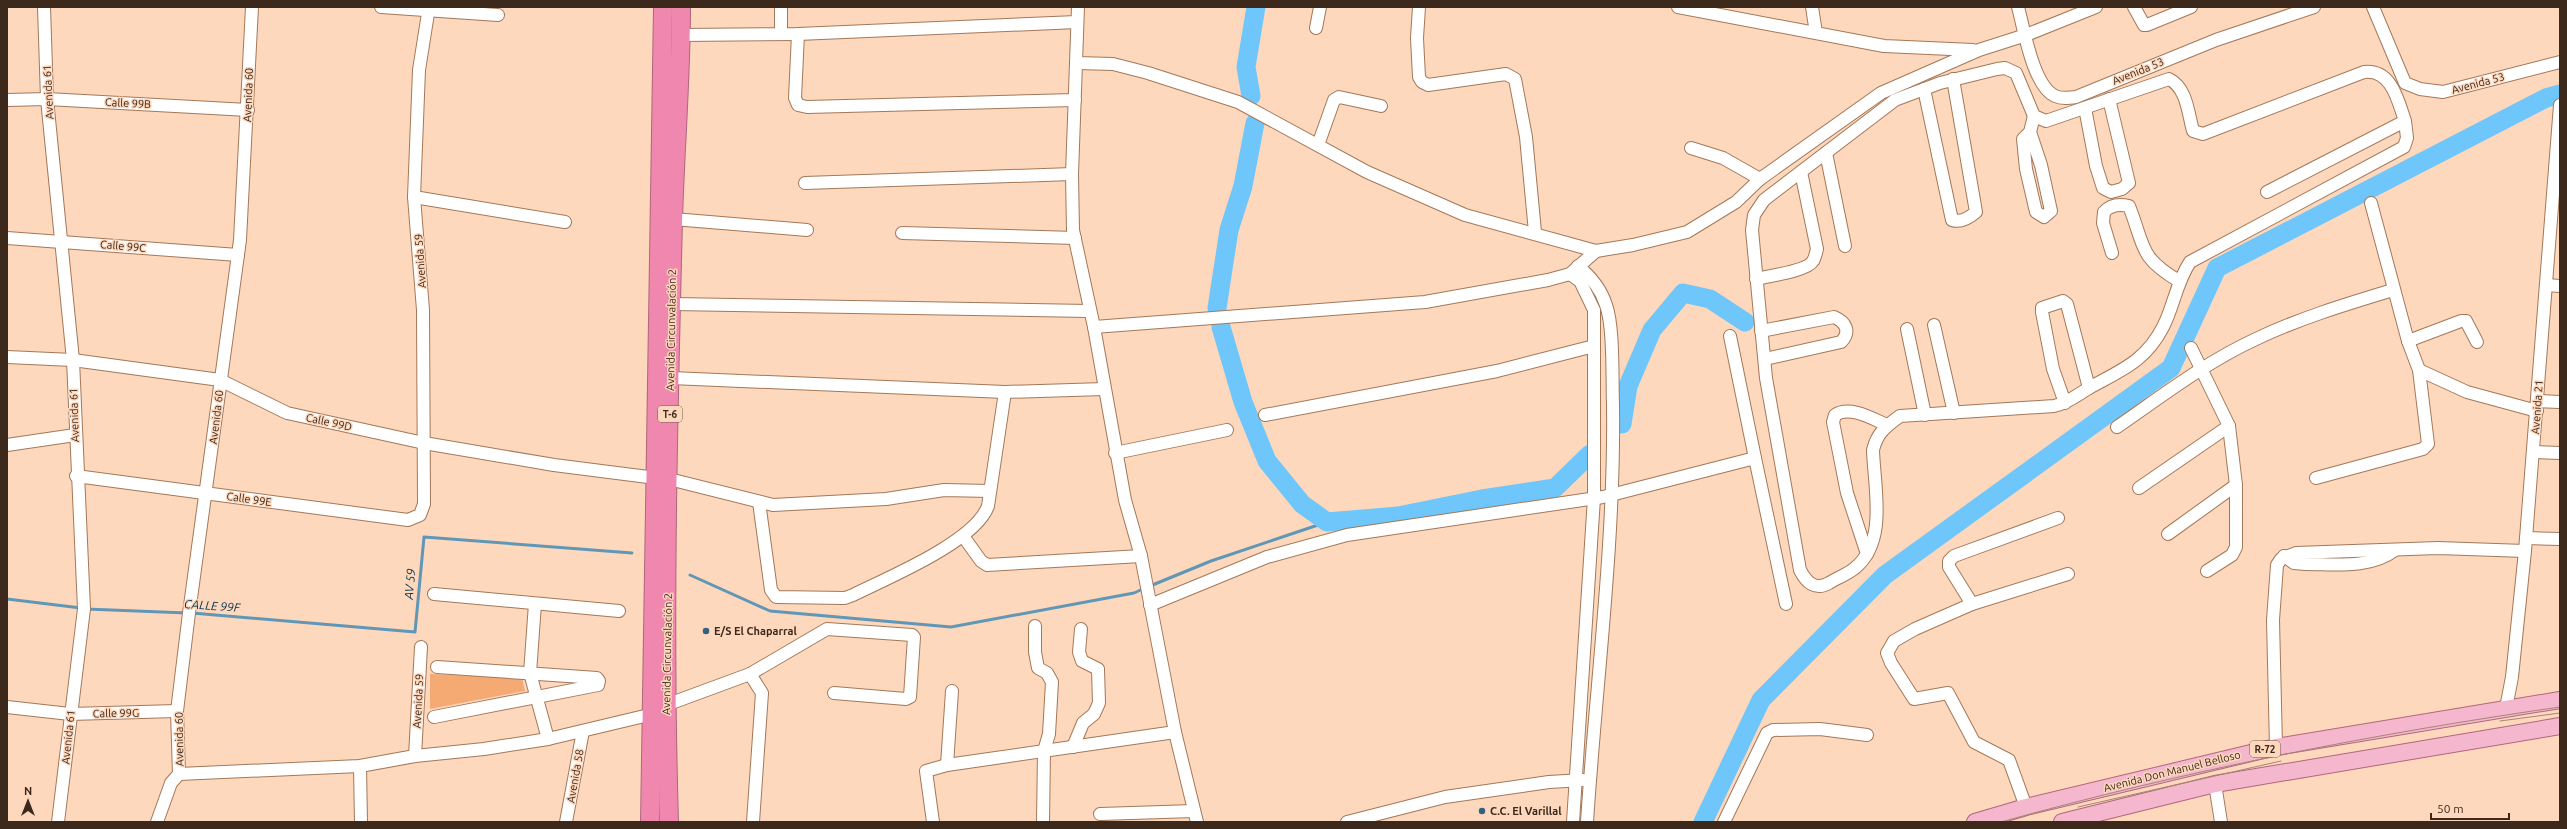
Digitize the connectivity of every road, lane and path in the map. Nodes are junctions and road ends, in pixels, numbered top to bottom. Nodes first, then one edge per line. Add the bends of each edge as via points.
1 (44, 7) edge
2 (252, 7) edge
3 (381, 7) edge
4 (663, 7) edge
5 (682, 7) edge
6 (781, 7) edge
7 (1078, 7) edge
8 (1320, 7) edge
9 (1419, 7) edge
10 (1678, 7) edge
11 (1812, 7) edge
12 (2018, 7) edge
13 (2096, 7) edge
14 (2134, 7) edge
15 (2191, 7) edge
16 (2314, 7) edge
17 (2373, 7) edge
18 (429, 8) edge
19 (498, 15) dead end
20 (1077, 22) junction
21 (1316, 28) dead end
22 (1816, 33) junction
23 (782, 34) junction
24 (798, 34) junction
25 (681, 35) junction
26 (2026, 35) junction
27 (1979, 50) junction
28 (2560, 62) edge
29 (1076, 63) junction
30 (2035, 72) junction
31 (1954, 79) junction
32 (2019, 80) junction
33 (2405, 83) junction
34 (2393, 86) junction
35 (1924, 89) junction
36 (47, 99) junction
37 (2109, 99) junction
38 (7, 100) edge
39 (1075, 100) junction
40 (2560, 105) edge
41 (1381, 106) dead end
42 (2085, 108) junction
43 (248, 110) junction
44 (2560, 112) edge
45 (2034, 116) junction
46 (2404, 121) junction
47 (2030, 132) junction
48 (1318, 145) junction
49 (1691, 148) dead end
50 (1826, 153) junction
51 (1801, 172) junction
52 (1072, 174) junction
53 (1760, 179) junction
54 (805, 183) dead end
55 (2267, 192) dead end
56 (414, 198) junction
57 (2371, 203) dead end
58 (673, 219) junction
59 (565, 222) dead end
60 (807, 230) dead end
61 (1534, 232) junction
62 (902, 233) dead end
63 (7, 238) edge
64 (1075, 238) junction
65 (61, 241) junction
66 (1845, 246) dead end
67 (1596, 251) junction
68 (2112, 254) dead end
69 (238, 255) junction
70 (1574, 270) junction
71 (1756, 279) junction
72 (2179, 281) junction
73 (2546, 284) junction
74 (2560, 286) edge
75 (2393, 290) junction
76 (672, 304) junction
77 (1089, 311) junction
78 (1934, 325) dead end
79 (1094, 327) junction
80 (1907, 329) dead end
81 (1762, 331) junction
82 (1730, 336) dead end
83 (2408, 341) junction
84 (2477, 342) dead end
85 (1594, 346) junction
86 (2191, 348) dead end
87 (7, 357) edge
88 (1765, 359) junction
89 (73, 360) junction
90 (2203, 368) junction
91 (2418, 370) junction
92 (671, 378) junction
93 (220, 380) junction
94 (2089, 388) junction
95 (1104, 389) junction
96 (1005, 392) junction
97 (2560, 402) edge
98 (2065, 403) junction
99 (2537, 406) junction
100 (1954, 413) junction
101 (1265, 415) dead end
102 (1925, 415) junction
103 (1887, 425) junction
104 (2229, 426) junction
105 (2117, 427) dead end
106 (1227, 430) dead end
107 (75, 435) junction
108 (424, 443) junction
109 (7, 445) edge
110 (2533, 452) junction
111 (1115, 453) junction
112 (2560, 453) edge
113 (1755, 458) junction
114 (76, 476) junction
115 (662, 478) junction
116 (2316, 478) dead end
117 (2236, 485) junction
118 (2139, 488) dead end
119 (990, 491) junction
120 (206, 493) junction
121 (1612, 493) junction
122 (1594, 498) junction
123 (759, 502) junction
124 (420, 515) joint
125 (2058, 518) dead end
126 (2168, 534) dead end
127 (963, 536) junction
128 (2526, 538) junction
129 (2560, 539) edge
130 (2525, 551) junction
131 (1867, 554) junction
132 (1141, 556) junction
133 (2207, 571) dead end
134 (2068, 574) dead end
135 (434, 594) dead end
136 (535, 604) junction
137 (1786, 604) dead end
138 (1972, 604) junction
139 (1150, 605) junction
140 (619, 611) dead end
141 (1035, 626) dead end
142 (1081, 629) dead end
143 (421, 647) dead end
144 (437, 667) dead end
145 (530, 673) junction
146 (750, 674) junction
147 (952, 691) dead end
148 (834, 693) dead end
149 (536, 696) junction
150 (2560, 700) edge
151 (7, 707) edge
152 (2506, 708) junction
153 (659, 710) junction
154 (178, 711) junction
155 (70, 714) junction
156 (434, 717) dead end
157 (2560, 726) edge
158 (583, 731) junction
159 (1175, 732) junction
160 (1867, 735) dead end
161 (548, 739) junction
162 (1073, 747) junction
163 (2276, 747) junction
164 (1044, 751) junction
165 (415, 756) junction
166 (947, 765) junction
167 (360, 766) junction
168 (179, 774) junction
169 (1589, 780) junction
170 (1576, 781) junction
171 (2215, 784) junction
172 (2026, 807) junction
173 (1100, 814) dead end
174 (1196, 816) edge
175 (58, 822) edge
176 (157, 822) edge
177 (361, 822) edge
178 (566, 822) edge
179 (650, 822) edge
180 (669, 822) edge
181 (753, 822) edge
182 (932, 822) edge
183 (1043, 822) edge
184 (1347, 822) edge
185 (1573, 822) edge
186 (1586, 822) edge
187 (1724, 822) edge
188 (1975, 822) edge
189 (2062, 822) edge
190 (2221, 822) edge

1 - 36 street, Avenida 61
2 - 43 street, Avenida 60
3 - 18 street
4 - 115 highway, Avenida Circunvalación 2 / T-6
5 - 25 highway, Avenida Circunvalación 2 / T-6
6 - 23 street
7 - 20 street
8 - 21 street
9 - 61 street via 1416,38 1419,77 1422,82 1428,85 1506,74 1515,79 1526,137
10 - 22 street
11 - 22 street
12 - 26 street, Avenida 53
13 - 26 street
14 - 15 street via 2144,25
16 - 30 street, Avenida 53 via 2216,40 2076,97 2054,96
17 - 33 street
18 - 19 street
18 - 56 street, Avenida 59 via 419,70
20 - 24 street
20 - 29 street
22 - 27 street via 1884,46
23 - 24 street
23 - 25 street
24 - 39 street via 796,98 798,105 802,106
25 - 58 highway, Avenida Circunvalación 2 / T-6
26 - 27 street
26 - 30 street, Avenida 53
27 - 53 street via 1881,93
28 - 33 street, Avenida 53 via 2443,92 2420,89
29 - 39 street
29 - 48 street via 1113,64 1238,102
30 - 32 street
31 - 32 street via 2005,68 2016,73
31 - 35 street
31 - 35 street via 1976,212 1969,218 1952,220
32 - 45 street
33 - 34 street
34 - 37 street via 2378,75 2364,72 2203,134 2193,131 2182,90 2176,82 2168,79
34 - 46 street
35 - 50 street via 1895,100
36 - 38 street, Calle 99B
36 - 43 street, Calle 99B
36 - 65 street, Avenida 61
37 - 42 street
37 - 42 street via 2129,183 2122,189 2111,192 2103,188
39 - 52 street
40 - 44 street, Avenida 21
41 - 48 street via 1339,97 1334,100
42 - 45 street via 2046,121
43 - 69 street, Avenida 60
44 - 73 street, Avenida 21
45 - 47 street
46 - 55 street
46 - 72 street via 2407,138 2404,147 2190,262
47 - 47 street via 2041,165 2051,211 2044,217 2036,212 2026,169 2023,139
48 - 61 street via 1367,172 1465,215
49 - 53 street via 1723,158
50 - 51 street
50 - 66 street
51 - 71 street via 1764,200 1754,215 1752,230
51 - 71 street via 1817,249 1816,256 1812,262 1800,269
52 - 54 street
52 - 64 street
53 - 67 street via 1736,202 1687,232
56 - 59 street
56 - 108 street, Avenida 59 via 423,310
57 - 75 street
58 - 60 street
58 - 76 highway, Avenida Circunvalación 2 / T-6
61 - 67 street
62 - 64 street
63 - 65 street, Calle 99C
64 - 77 street
65 - 69 street, Calle 99C
65 - 89 street, Avenida 61
67 - 70 street
68 - 72 street via 2103,223 2104,212 2108,207 2120,204 2130,206 2146,255 2159,269
69 - 93 street, Avenida 60
70 - 79 street via 1548,280 1425,302
70 - 85 street via 1594,310
70 - 121 street via 1591,277 1606,305 1613,388
71 - 81 street
72 - 94 street via 2163,326 2148,352 2118,374
73 - 74 street
73 - 99 street, Avenida 21
75 - 83 street
75 - 90 street via 2317,314 2262,336
76 - 77 street
76 - 92 highway, Avenida Circunvalación 2 / T-6
77 - 79 street
78 - 100 street
79 - 95 street
80 - 102 street
81 - 88 street
81 - 88 street via 1834,317 1842,321 1847,330 1842,342
82 - 113 street
83 - 84 street via 2466,321
83 - 91 street
85 - 101 street via 1497,371
85 - 122 street
86 - 90 street
87 - 89 street, Calle 99D
88 - 131 street via 1766,378 1800,570 1806,581 1812,585 1823,586 1856,568
89 - 93 street, Calle 99D
89 - 107 street, Avenida 61
90 - 104 street
90 - 105 street
91 - 99 street via 2467,392
91 - 116 street via 2428,444 2423,449
92 - 96 street
92 - 115 highway, Avenida Circunvalación 2 / T-6
93 - 108 street, Calle 99D via 287,413
93 - 120 street, Avenida 60
94 - 98 street
94 - 98 street via 2067,304 2063,301 2046,304 2042,312 2053,369
95 - 96 street
95 - 111 street
96 - 119 street
97 - 99 street
98 - 100 street via 2054,406
99 - 110 street, Avenida 21
100 - 102 street
102 - 103 street via 1900,416
103 - 131 street via 1875,441 1873,450 1875,541
103 - 131 street via 1855,412 1839,412 1833,422 1847,493
104 - 117 street
104 - 118 street
106 - 111 street
107 - 109 street
107 - 114 street, Avenida 61
108 - 115 street, Calle 99D via 554,465
108 - 124 street, Avenida 59 via 424,504
110 - 112 street
110 - 128 street, Avenida 21
111 - 132 street
113 - 121 street
113 - 137 street
114 - 120 street, Calle 99E
114 - 155 street, Avenida 61 via 84,609
115 - 123 street, Calle 99D
115 - 153 highway, Avenida Circunvalación 2 / T-6
117 - 126 street
117 - 133 street via 2236,547 2232,555
119 - 123 street, Calle 99D via 944,490 886,499 773,505
119 - 127 street via 984,517
120 - 124 street, Calle 99E via 408,520
120 - 154 street, Avenida 60
121 - 122 street
121 - 169 street
122 - 139 street via 1347,535 1268,557
122 - 170 street
123 - 127 street via 771,590 776,597 785,599 845,598 915,564
125 - 138 street via 1954,556 1949,561 1948,566
127 - 132 street via 981,561 988,565
128 - 129 street
128 - 130 street, Avenida 21
130 - 152 street, Avenida 21 via 2512,676
130 - 163 street via 2438,548 2296,553 2284,556 2278,565 2273,620
132 - 139 street
134 - 138 street
135 - 136 street
136 - 140 street
136 - 145 street
138 - 172 street via 1894,641 1888,653 1891,663 1914,699 1948,693 1974,742 2009,760
139 - 159 street
141 - 164 street via 1038,668 1047,673 1052,682 1048,734
142 - 162 street via 1079,652 1082,661 1098,669 1099,703 1094,714 1084,722
143 - 165 street, Avenida 59
144 - 145 street
145 - 149 street
145 - 149 street via 597,678 599,681 598,685
146 - 148 street via 827,629 914,637 910,697 906,699
146 - 153 street
146 - 181 street via 762,692
147 - 166 street
149 - 156 street
149 - 161 street
150 - 152 main road, Avenida Don Manuel Belloso / R-72
151 - 155 street, Calle 99G
152 - 163 main road, Avenida Don Manuel Belloso / R-72
153 - 158 street
153 - 179 highway, Avenida Circunvalación 2 / T-6
153 - 180 highway, Avenida Circunvalación 2 / T-6
154 - 155 street, Calle 99G
154 - 168 street, Avenida 60
155 - 175 street, Avenida 61
157 - 171 main road, Avenida Don Manuel Belloso / R-72
158 - 161 street
158 - 178 street, Avenida 58
159 - 162 street
159 - 174 street
160 - 187 street via 1820,729 1773,730 1767,733
161 - 165 street
162 - 164 street
163 - 172 main road, Avenida Don Manuel Belloso / R-72
164 - 166 street
164 - 183 street
165 - 167 street
166 - 182 street via 926,771
167 - 168 street
167 - 177 street
168 - 176 street, Avenida 60 via 171,783
169 - 170 street
169 - 186 street
170 - 184 street via 1549,782 1446,797
170 - 185 street
171 - 189 main road, Avenida Don Manuel Belloso / R-72
171 - 190 street
172 - 188 main road, Avenida Don Manuel Belloso / R-72
173 - 174 street

